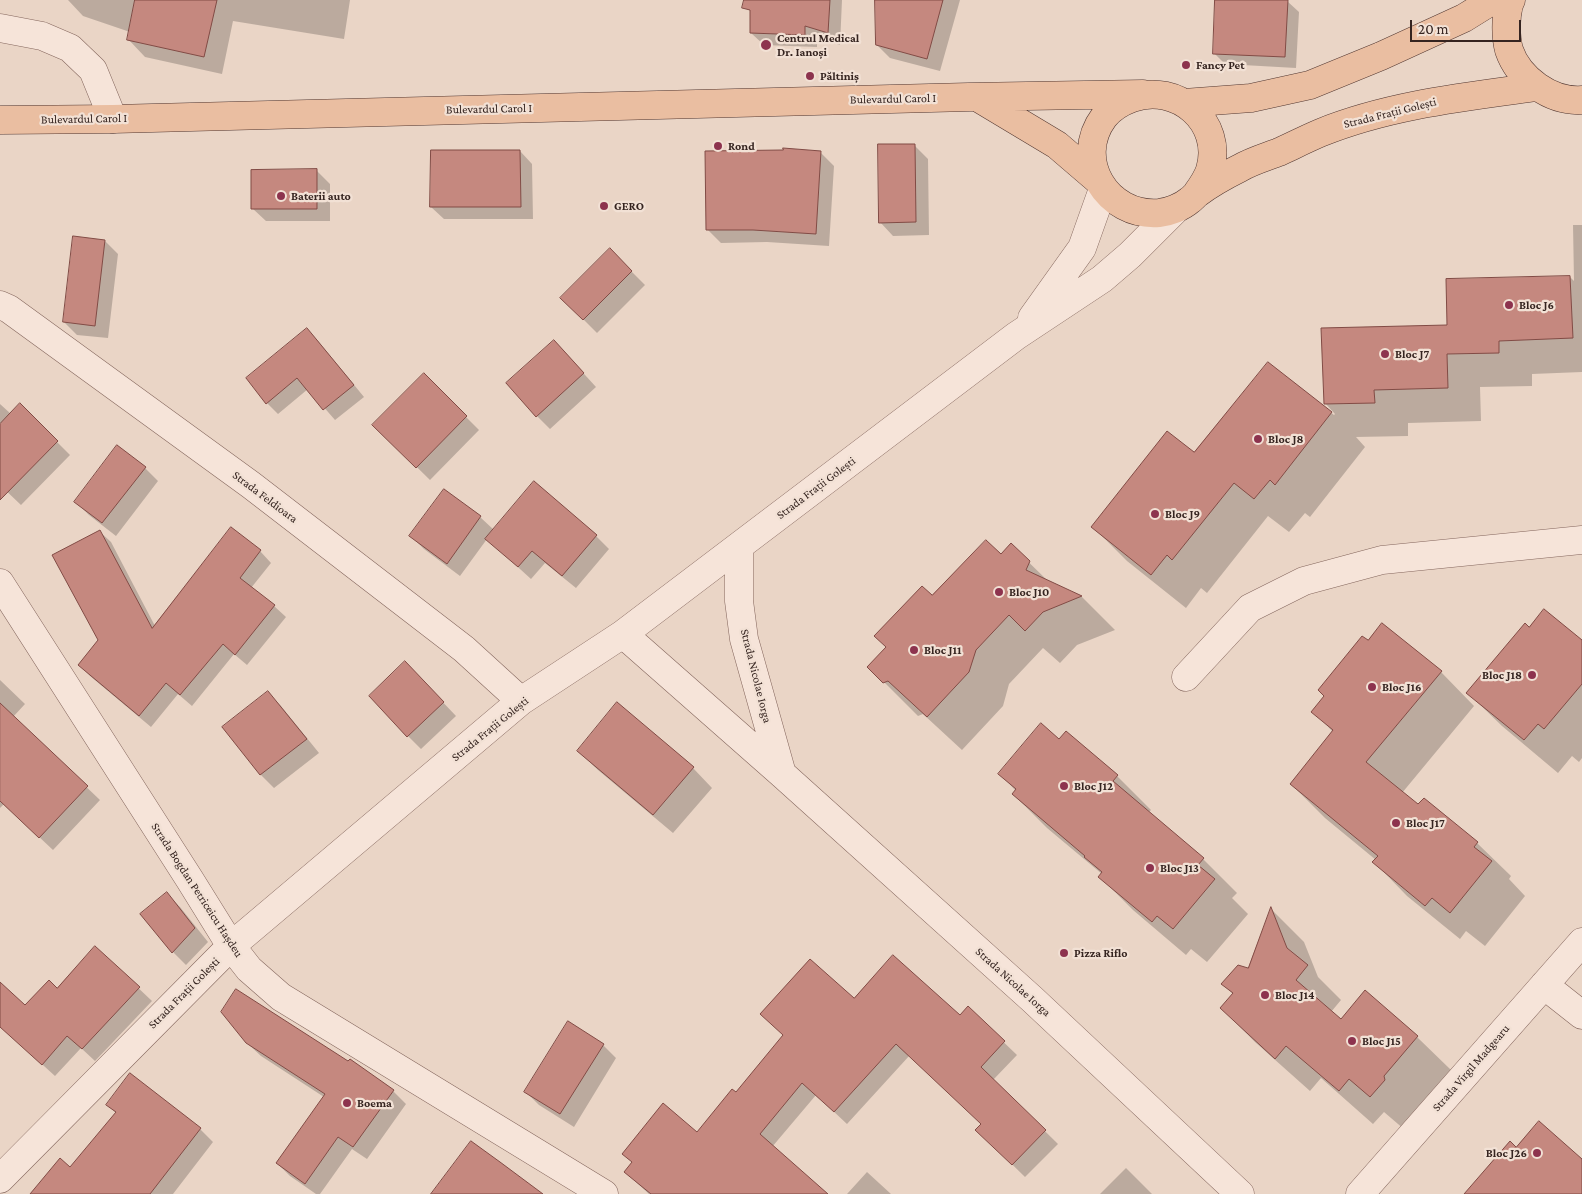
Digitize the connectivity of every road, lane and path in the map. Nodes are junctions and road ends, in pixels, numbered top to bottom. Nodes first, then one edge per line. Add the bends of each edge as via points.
1 (1493, 0) edge
2 (1511, 0) edge
3 (0, 28) edge
4 (1537, 87) junction
5 (1143, 94) junction
6 (977, 97) junction
7 (1582, 100) edge
8 (1184, 103) junction
9 (113, 119) junction
10 (0, 120) edge
11 (1101, 185) junction
12 (1186, 201) junction
13 (0, 305) edge
14 (1023, 330) junction
15 (1582, 540) edge
16 (739, 546) junction
17 (0, 583) edge
18 (624, 634) junction
19 (1186, 677) dead end
20 (522, 701) junction
21 (782, 774) junction
22 (1582, 942) edge
23 (231, 946) junction
24 (1544, 984) junction
25 (1582, 1015) edge
26 (0, 1178) edge
27 (604, 1194) edge
28 (1240, 1194) edge
29 (1360, 1194) edge

1 - 8 main road via 1456,22 1310,85 1252,98
2 - 4 main road via 1506,26 1509,50 1520,71
3 - 9 street via 42,36 70,48 93,70
4 - 7 main road via 1555,96
4 - 12 main road, Strada Frații Golești via 1451,99 1352,121 1241,167
5 - 6 main road, Bulevardul Carol I
5 - 8 main road via 1159,94
5 - 11 main road via 1121,102 1104,117 1097,130 1092,160
6 - 9 main road, Bulevardul Carol I
6 - 11 main road via 1057,145
8 - 12 main road via 1202,120 1212,152 1210,170
9 - 10 main road, Bulevardul Carol I
11 - 12 main road via 1114,200 1128,209 1144,213 1160,213
11 - 14 street, Strada Frații Golești via 1082,248
12 - 14 street, Strada Frații Golești via 1102,279
13 - 20 street, Strada Feldioara via 259,491 464,649
14 - 16 street, Strada Frații Golești
15 - 19 street via 1382,560 1304,581 1250,608
16 - 18 street, Strada Frații Golești
16 - 21 street, Strada Nicolae Iorga via 739,601 744,639
17 - 23 street, Strada Bogdan Petriceicu Hașdeu
18 - 20 street, Strada Frații Golești
18 - 21 street, Strada Nicolae Iorga
20 - 23 street, Strada Frații Golești
21 - 28 street, Strada Nicolae Iorga via 1032,999
22 - 24 street, Strada Virgil Madgearu
23 - 26 street, Strada Frații Golești
23 - 27 street, Strada Bogdan Petriceicu Hașdeu via 249,969 281,997
24 - 25 street
24 - 29 street, Strada Virgil Madgearu

